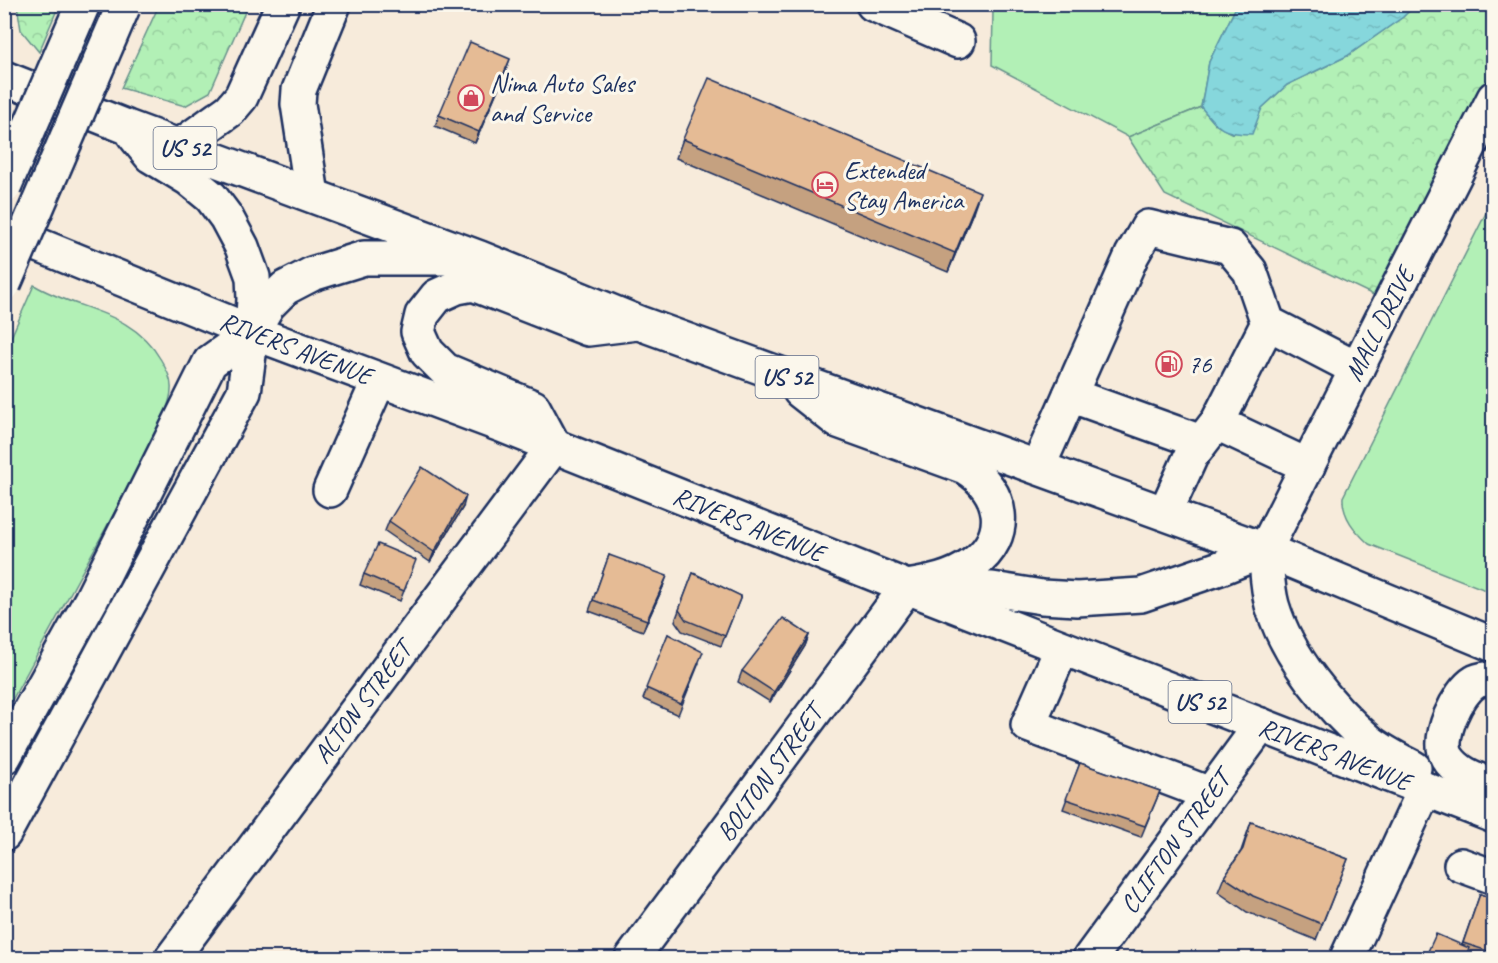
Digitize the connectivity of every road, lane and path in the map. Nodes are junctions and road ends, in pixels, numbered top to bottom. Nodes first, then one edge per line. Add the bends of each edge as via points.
1 (83, 4) edge
2 (283, 4) edge
3 (334, 4) edge
4 (873, 4) edge
5 (124, 6) edge
6 (958, 40) dead end
7 (4, 78) edge
8 (1494, 98) edge
9 (127, 127) junction
10 (180, 146) junction
11 (4, 187) edge
12 (312, 195) junction
13 (4, 231) edge
14 (480, 258) junction
15 (4, 284) edge
16 (639, 323) junction
17 (1268, 323) junction
18 (252, 332) junction
19 (1357, 369) junction
20 (778, 374) junction
21 (379, 380) junction
22 (1070, 395) junction
23 (1209, 432) junction
24 (554, 446) junction
25 (1308, 466) junction
26 (1038, 467) junction
27 (330, 490) dead end
28 (1165, 513) junction
29 (1265, 550) junction
30 (907, 588) junction
31 (1494, 645) edge
32 (1062, 648) junction
33 (1494, 678) edge
34 (1261, 725) junction
35 (4, 757) edge
36 (1494, 786) edge
37 (1425, 789) junction
38 (1210, 794) junction
39 (1494, 815) edge
40 (4, 834) edge
41 (1461, 865) dead end
42 (1494, 877) edge
43 (172, 958) edge
44 (632, 958) edge
45 (1090, 958) edge
46 (1347, 958) edge

1 - 11 main road, bridge
2 - 10 main road via 241,97 230,110
3 - 12 main road via 299,90
4 - 6 main road
5 - 15 main road, bridge
7 - 9 main road, US 52
8 - 19 main road, MALL DRIVE
9 - 10 main road, US 52
9 - 18 main road via 151,156 189,179 211,197 226,217 253,277
10 - 12 main road, US 52
12 - 14 main road, US 52
13 - 18 main road, RIVERS AVENUE / US 52
14 - 16 main road, US 52
14 - 18 main road via 364,258 344,263 285,288 268,305
16 - 20 main road, US 52
16 - 24 main road via 588,329 473,284 437,296 422,315 418,332 427,352 445,370 532,407
17 - 19 main road
17 - 22 main road via 1250,271 1230,247 1148,227
17 - 23 main road
18 - 21 main road, RIVERS AVENUE / US 52
18 - 35 main road via 210,362 91,600
18 - 40 main road via 244,392
19 - 25 main road, MALL DRIVE
20 - 26 main road, US 52
20 - 30 main road via 838,421 965,467 979,476 994,497 999,515 997,532 988,550 971,566 945,580
21 - 24 main road, RIVERS AVENUE / US 52
21 - 27 main road
22 - 23 main road
22 - 26 main road
23 - 25 main road
23 - 28 main road via 1191,456
24 - 30 main road, RIVERS AVENUE / US 52
24 - 43 main road, ALTON STREET
25 - 29 main road, MALL DRIVE
26 - 28 main road, US 52
28 - 29 main road, US 52
29 - 30 main road via 1141,595 1077,599 992,589
29 - 31 main road, US 52
29 - 39 main road via 1272,604 1284,634 1308,676 1337,711 1372,743
30 - 32 main road, RIVERS AVENUE / US 52
30 - 44 main road, BOLTON STREET
32 - 34 main road, RIVERS AVENUE / US 52
32 - 38 main road via 1028,724
33 - 36 main road via 1475,682 1457,702 1444,738 1446,755 1460,772
34 - 37 main road, RIVERS AVENUE / US 52
34 - 38 main road, CLIFTON STREET
37 - 39 main road, RIVERS AVENUE / US 52
37 - 46 main road
38 - 45 main road, CLIFTON STREET
41 - 42 main road

